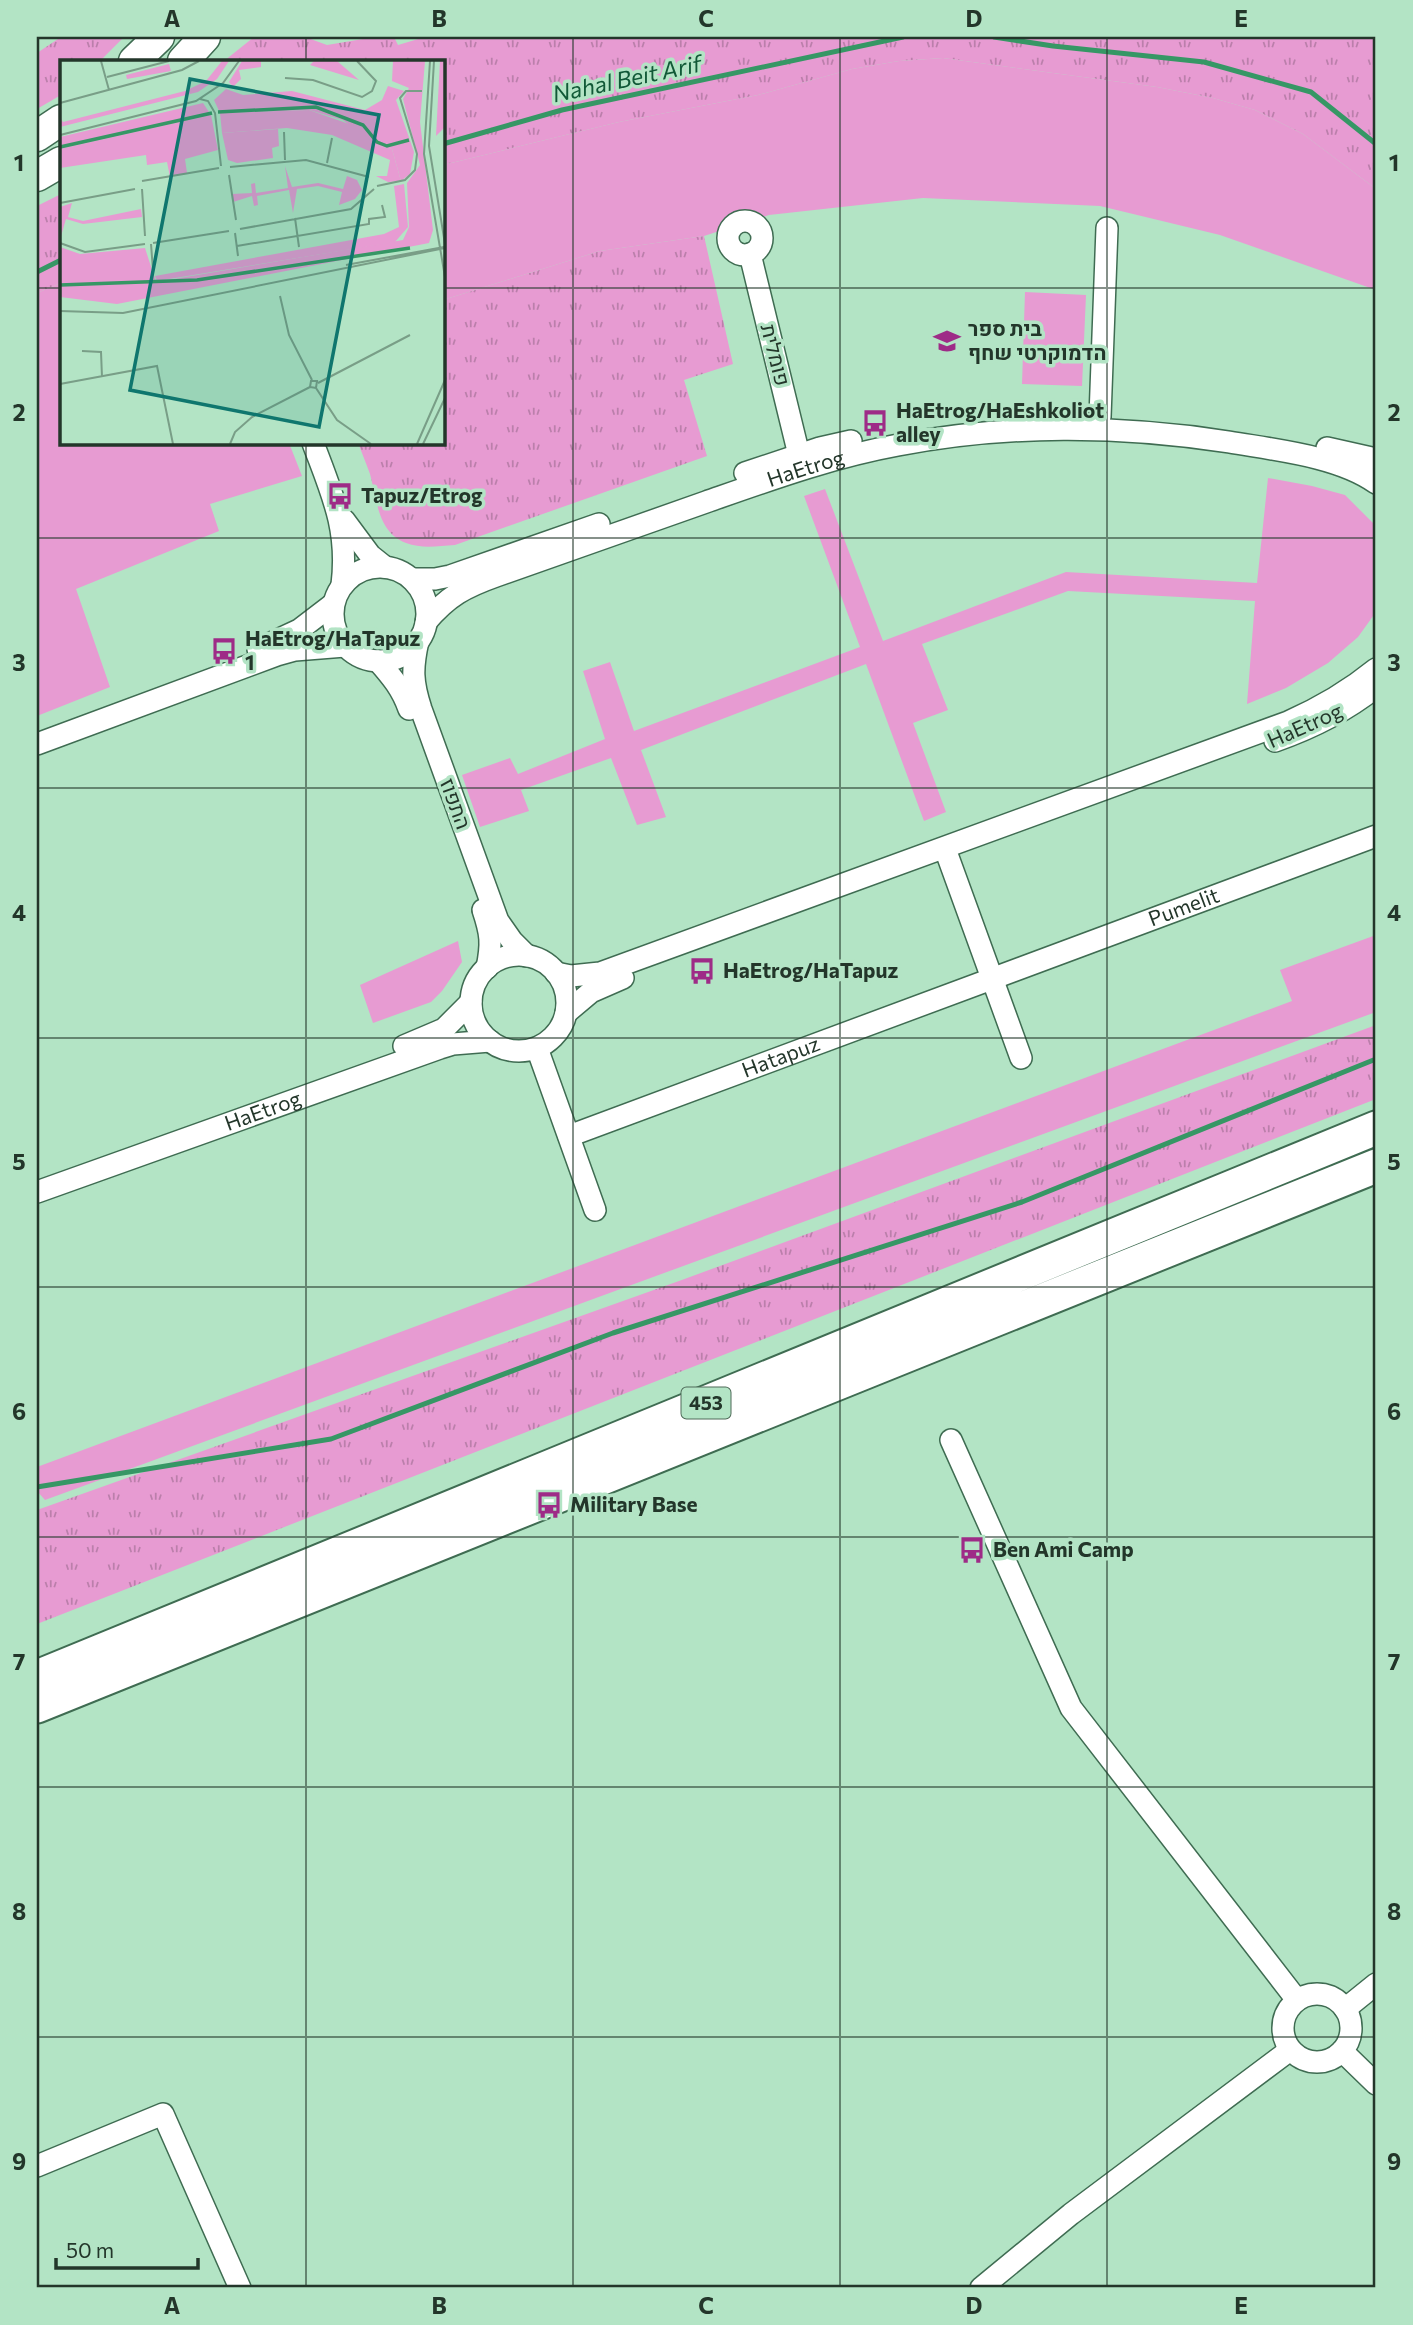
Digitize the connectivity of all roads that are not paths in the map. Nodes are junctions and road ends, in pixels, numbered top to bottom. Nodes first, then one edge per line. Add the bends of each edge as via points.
1 (159, 37) edge
2 (205, 37) edge
3 (135, 60) edge
4 (184, 60) edge
5 (60, 121) edge
6 (37, 136) edge
7 (60, 163) edge
8 (37, 176) edge
9 (1107, 228) dead end
10 (750, 254) dead end
11 (1100, 417) junction
12 (313, 444) edge
13 (799, 455) junction
14 (1376, 459) edge
15 (1376, 483) edge
16 (337, 510) junction
17 (385, 567) junction
18 (412, 579) junction
19 (338, 594) junction
20 (422, 631) junction
21 (345, 646) junction
22 (379, 661) junction
23 (1376, 669) edge
24 (1376, 687) edge
25 (37, 731) edge
26 (37, 744) edge
27 (1376, 836) edge
28 (948, 857) junction
29 (527, 956) junction
30 (487, 968) junction
31 (556, 973) junction
32 (992, 978) junction
33 (471, 1002) junction
34 (566, 1013) junction
35 (490, 1041) junction
36 (537, 1048) junction
37 (1021, 1058) dead end
38 (1376, 1128) edge
39 (569, 1136) junction
40 (1376, 1166) edge
41 (37, 1179) edge
42 (37, 1192) edge
43 (595, 1210) dead end
44 (951, 1440) dead end
45 (37, 1678) edge
46 (37, 1706) edge
47 (1376, 1984) edge
48 (1297, 2000) junction
49 (1345, 2009) junction
50 (1290, 2050) junction
51 (1342, 2051) junction
52 (1376, 2084) edge
53 (37, 2166) edge
54 (240, 2288) edge
55 (981, 2288) edge

1 - 3 main road
2 - 4 main road
5 - 6 main road
7 - 8 main road
9 - 11 street
10 - 13 street, פומלית
11 - 13 street, HaEtrog via 946,424 860,438
11 - 14 street, HaEtrog via 1250,431
12 - 16 street
13 - 18 street, HaEtrog via 450,576
15 - 20 street, HaEtrog via 1345,467 1307,457 1148,433 1055,429 898,444 811,466 509,571 456,592
16 - 17 street via 359,543
16 - 19 street via 345,548
17 - 18 street
17 - 19 street via 356,573
18 - 20 street via 425,600
19 - 21 street via 334,627
19 - 25 street via 299,630 264,647
20 - 22 street via 399,657
20 - 29 street, התפוז via 413,670 416,695 498,921
21 - 22 street via 356,655
21 - 26 street via 295,650 259,661
22 - 30 street, התפוז via 404,693 491,933
23 - 31 street, HaEtrog via 1331,701 1288,722 600,973
24 - 28 street, HaEtrog via 1302,732
27 - 32 street, Pumelit
28 - 32 street
28 - 34 street, HaEtrog via 607,984
29 - 30 street via 508,957
29 - 31 street
30 - 33 street via 478,978
31 - 34 street via 565,992
32 - 37 street
32 - 39 street, Hatapuz
33 - 35 street via 476,1025
33 - 41 street, HaEtrog via 444,1029 415,1043
34 - 36 street via 556,1034
35 - 36 street via 512,1051
35 - 42 street, HaEtrog via 440,1048
36 - 39 street
38 - 45 main road, 453
39 - 43 street
40 - 46 main road, 453
44 - 48 street via 1071,1708
47 - 49 street
48 - 49 street via 1318,1994 1338,2001
48 - 50 street via 1282,2028
49 - 51 street via 1351,2030
50 - 51 street via 1321,2062
50 - 55 street
51 - 52 street
53 - 54 street via 163,2114

